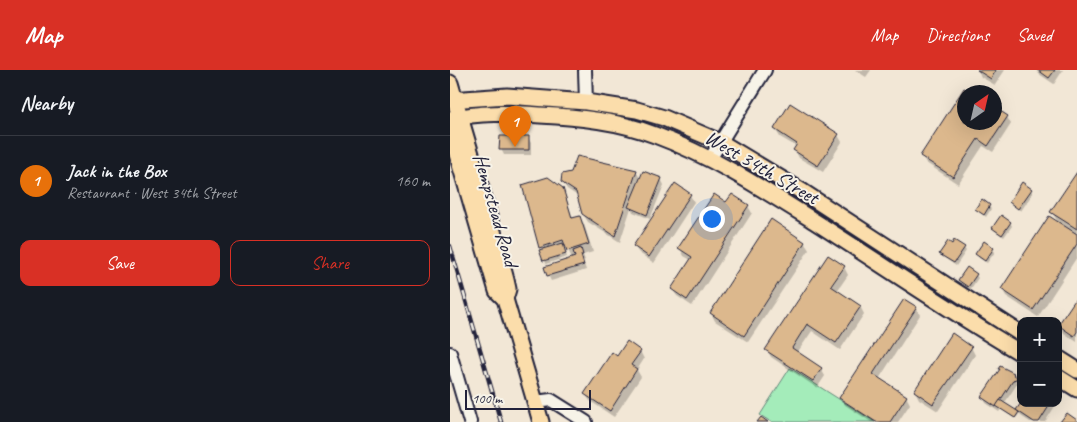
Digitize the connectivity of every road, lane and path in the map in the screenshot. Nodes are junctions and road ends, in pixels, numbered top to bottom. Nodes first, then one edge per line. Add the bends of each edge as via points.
1 (585, 70) edge
2 (765, 70) edge
3 (450, 83) edge
4 (452, 100) edge
5 (586, 102) junction
6 (455, 118) edge
7 (450, 130) edge
8 (720, 142) junction
9 (710, 158) junction
10 (849, 222) junction
11 (839, 237) junction
12 (505, 299) junction
13 (1017, 331) edge
14 (1017, 351) edge
15 (450, 353) edge
16 (1062, 361) edge
17 (1077, 370) edge
18 (1062, 380) edge
19 (1077, 389) edge
20 (535, 402) junction
21 (470, 422) edge
22 (541, 422) edge
23 (586, 422) edge

1 - 5 street
2 - 8 street
3 - 4 main road, Hempstead Road
4 - 5 main road, West 34th Street via 507,96
4 - 6 main road, Hempstead Road
5 - 8 main road, West 34th Street via 646,112
6 - 9 main road, West 34th Street via 508,113 580,117 655,135
6 - 12 main road, Hempstead Road via 486,205 508,289
7 - 12 main road, Hempstead Road via 497,291
8 - 9 street
8 - 10 main road, West 34th Street
9 - 11 main road, West 34th Street
10 - 11 main road
10 - 13 main road, West 34th Street
11 - 14 main road, West 34th Street
12 - 20 main road, Hempstead Road
15 - 21 street
16 - 17 main road
18 - 19 main road
20 - 22 main road, Hempstead Road
20 - 23 street via 551,400

